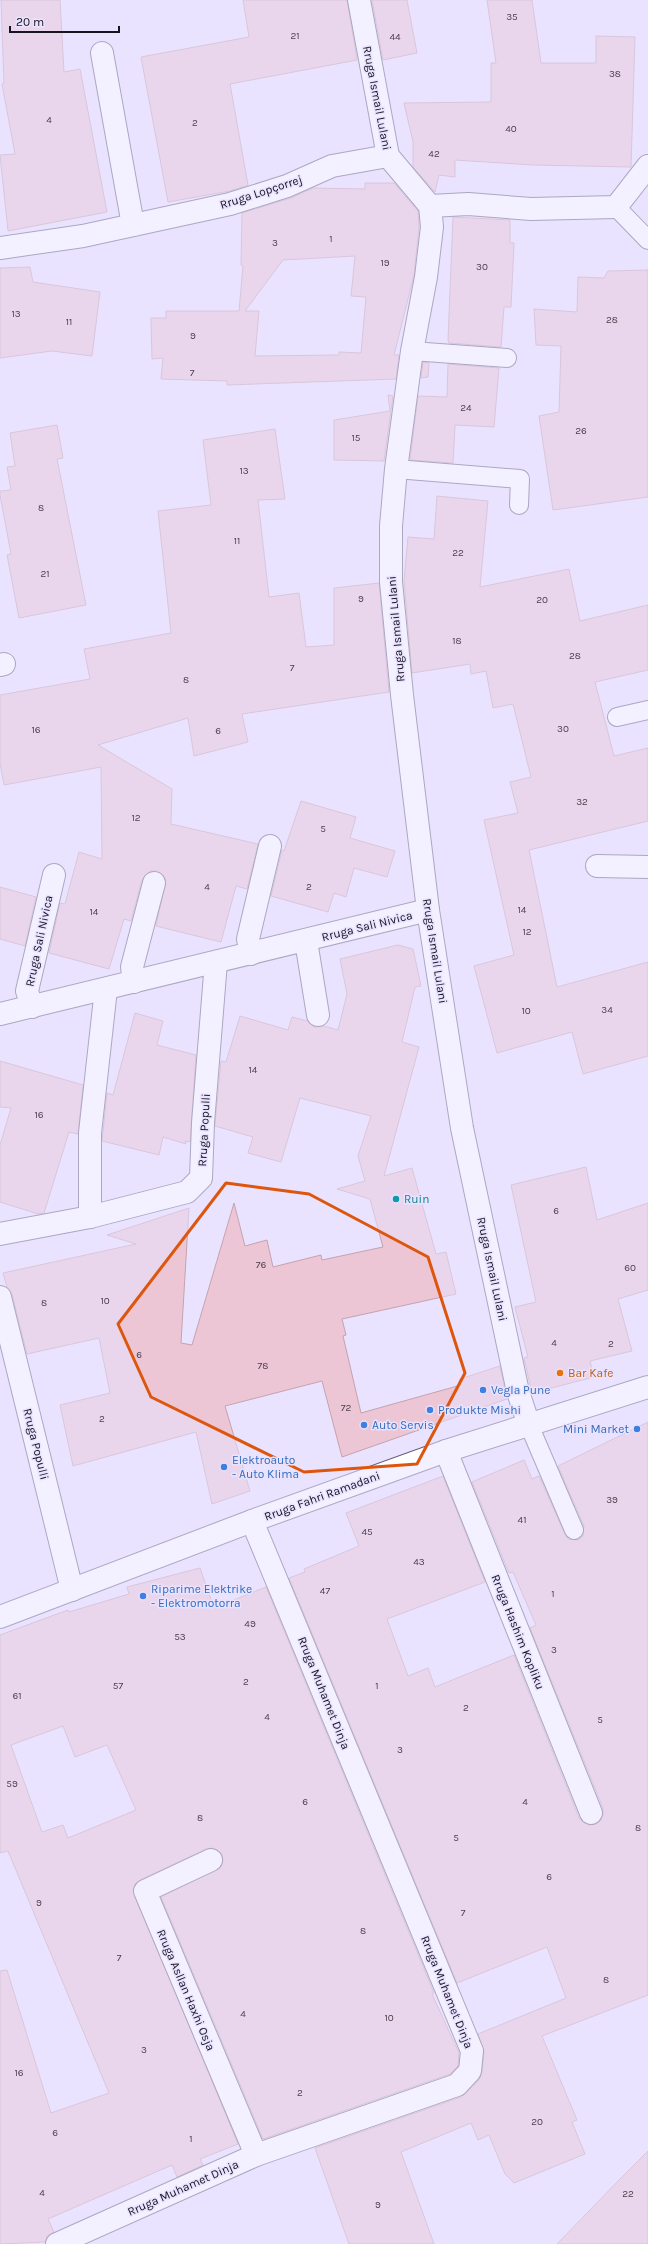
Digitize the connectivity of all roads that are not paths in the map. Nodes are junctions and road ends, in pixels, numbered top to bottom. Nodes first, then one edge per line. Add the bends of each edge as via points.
1 (359, 0) edge
2 (102, 53) dead end
3 (388, 156) junction
4 (648, 166) edge
5 (430, 206) junction
6 (616, 207) junction
7 (133, 225) junction
8 (648, 240) edge
9 (0, 248) edge
10 (412, 351) junction
11 (507, 358) dead end
12 (396, 469) junction
13 (519, 505) dead end
14 (648, 710) edge
15 (617, 717) dead end
16 (270, 846) dead end
17 (597, 866) dead end
18 (648, 867) edge
19 (54, 875) dead end
20 (154, 883) dead end
21 (428, 910) junction
22 (306, 941) junction
23 (251, 954) junction
24 (216, 962) junction
25 (134, 982) junction
26 (106, 989) junction
27 (32, 1007) junction
28 (0, 1014) edge
29 (318, 1015) dead end
30 (90, 1217) junction
31 (0, 1234) edge
32 (0, 1297) edge
33 (648, 1387) edge
34 (529, 1426) junction
35 (446, 1451) junction
36 (252, 1521) junction
37 (574, 1530) dead end
38 (72, 1590) junction
39 (0, 1617) edge
40 (591, 1813) dead end
41 (211, 1860) dead end
42 (256, 2156) junction
43 (57, 2244) edge

1 - 3 street, Rruga Ismail Lulani
2 - 7 street
3 - 5 street, Rruga Ismail Lulani
3 - 7 street, Rruga Lopçorrej via 332,166 287,186 230,204
4 - 6 street
5 - 6 street via 468,204 531,209
5 - 10 street, Rruga Ismail Lulani via 432,227
6 - 8 lane
7 - 9 street, Rruga Lopçorrej via 84,236
10 - 11 lane
10 - 12 street, Rruga Ismail Lulani
12 - 13 lane via 520,479
12 - 21 street, Rruga Ismail Lulani via 391,526 391,582
14 - 15 lane
16 - 23 street via 248,939
17 - 18 street
19 - 27 street, Rruga Sali Nivica via 27,990
20 - 25 street via 132,967
21 - 22 street, Rruga Sali Nivica
21 - 34 street, Rruga Ismail Lulani via 462,1128 518,1392
22 - 23 street, Rruga Sali Nivica
22 - 29 street, Rruga Sali Nivica
23 - 24 street, Rruga Sali Nivica
24 - 25 street, Rruga Sali Nivica
24 - 30 street, Rruga Populli via 201,1178 187,1192
25 - 26 street, Rruga Sali Nivica
26 - 27 street, Rruga Sali Nivica
26 - 30 street via 90,1133
27 - 28 street, Rruga Sali Nivica
30 - 31 street, Rruga Populli
32 - 38 street, Rruga Populli
33 - 34 street, Rruga Fahri Ramadani
34 - 35 street, Rruga Fahri Ramadani
34 - 37 lane
35 - 36 street, Rruga Fahri Ramadani
35 - 40 street, Rruga Hashim Kopliku
36 - 38 street, Rruga Fahri Ramadani
36 - 42 street, Rruga Muhamet Dinja via 472,2051 470,2071 457,2086
38 - 39 street, Rruga Fahri Ramadani
41 - 42 street, Rruga Asllan Haxhi Osja via 145,1891
42 - 43 street, Rruga Muhamet Dinja

